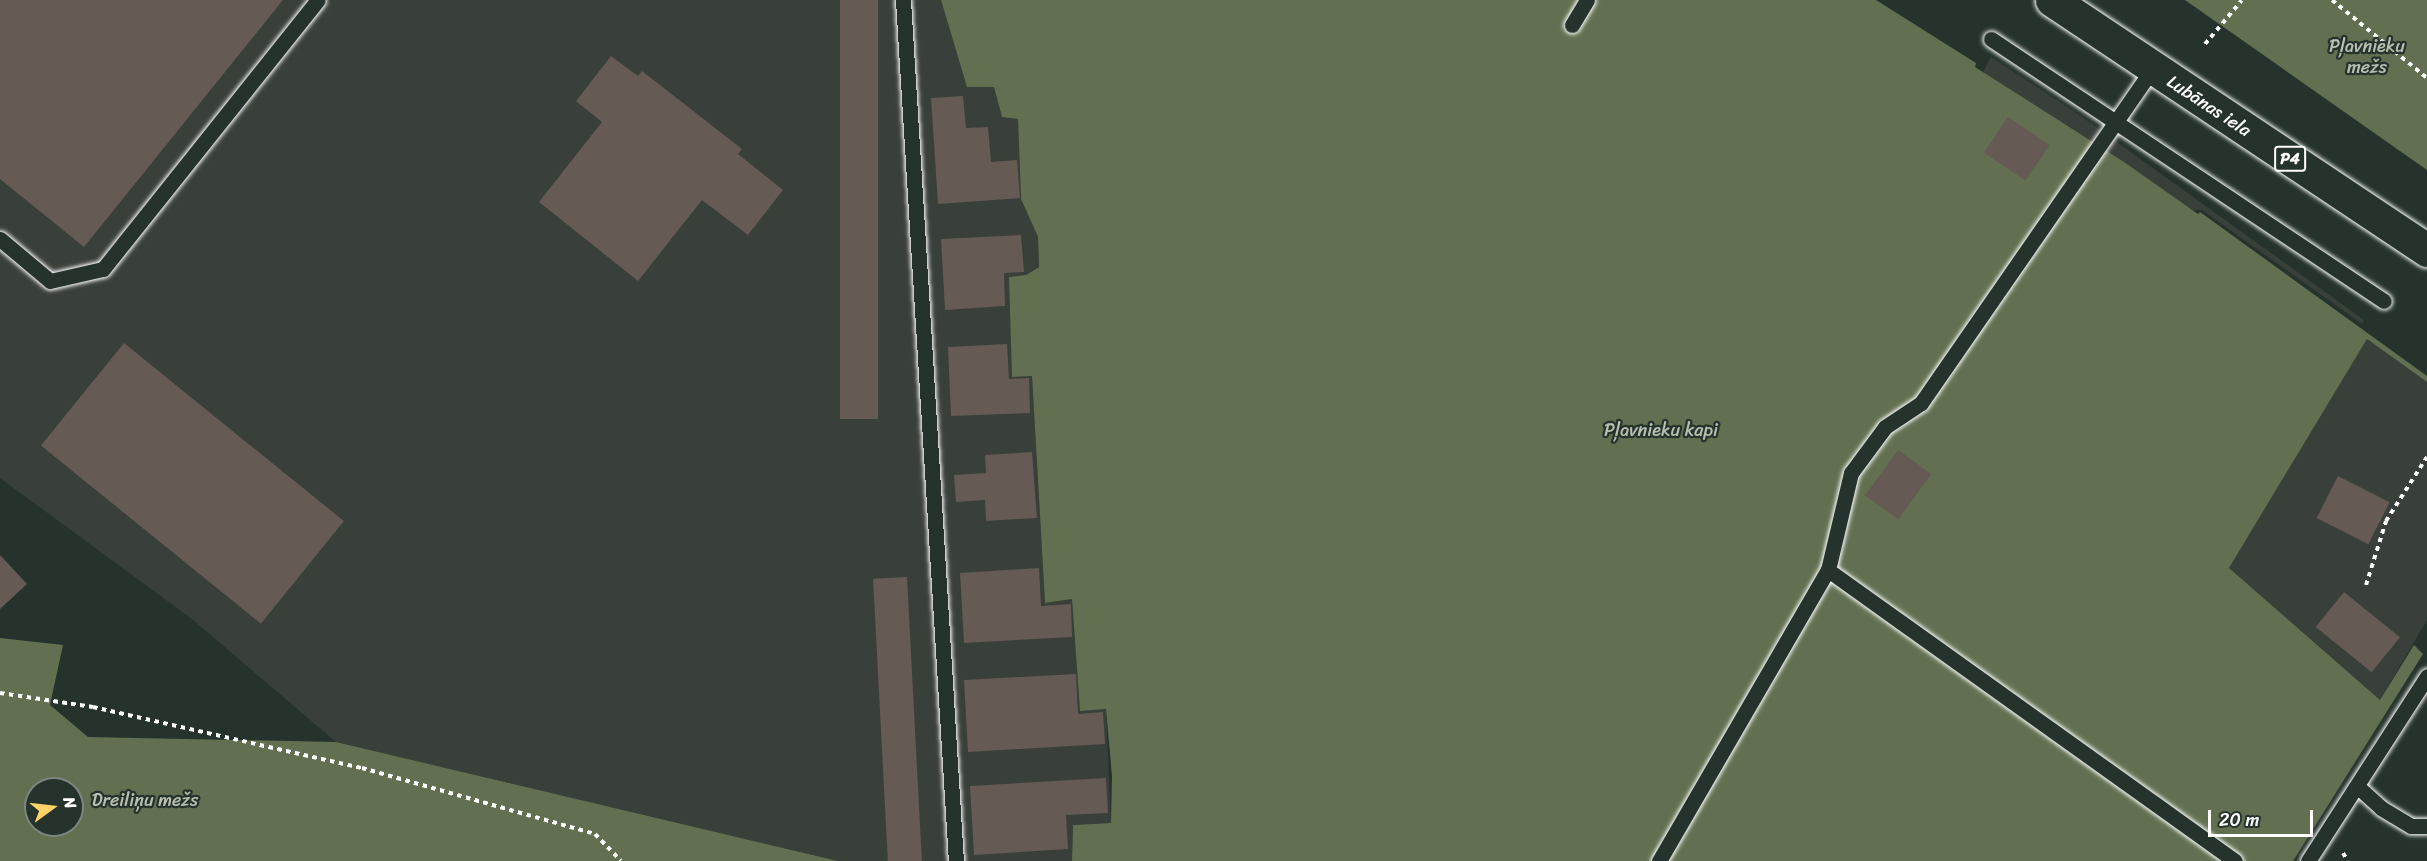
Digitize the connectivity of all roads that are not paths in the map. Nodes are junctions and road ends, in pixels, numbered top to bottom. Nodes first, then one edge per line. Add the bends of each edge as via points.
1 (318, 0) edge
2 (903, 0) edge
3 (1587, 0) edge
4 (2052, 0) edge
5 (1572, 25) dead end
6 (1990, 39) dead end
7 (2153, 68) junction
8 (2115, 124) junction
9 (0, 239) edge
10 (2427, 250) edge
11 (2384, 301) dead end
12 (1828, 570) junction
13 (2427, 676) edge
14 (2358, 787) junction
15 (2427, 826) edge
16 (956, 861) edge
17 (1659, 861) edge
18 (2235, 861) edge
19 (2308, 861) edge

1 - 9 lane via 104,269 50,281
2 - 16 lane
3 - 5 lane
4 - 7 main road, Lubānas iela / P4
6 - 8 lane
7 - 8 lane
7 - 10 main road, Lubānas iela / P4
8 - 11 lane
8 - 12 lane via 1922,403 1885,427 1851,473
12 - 17 lane
12 - 18 lane
13 - 14 lane
14 - 15 lane via 2381,808 2411,826
14 - 19 lane

